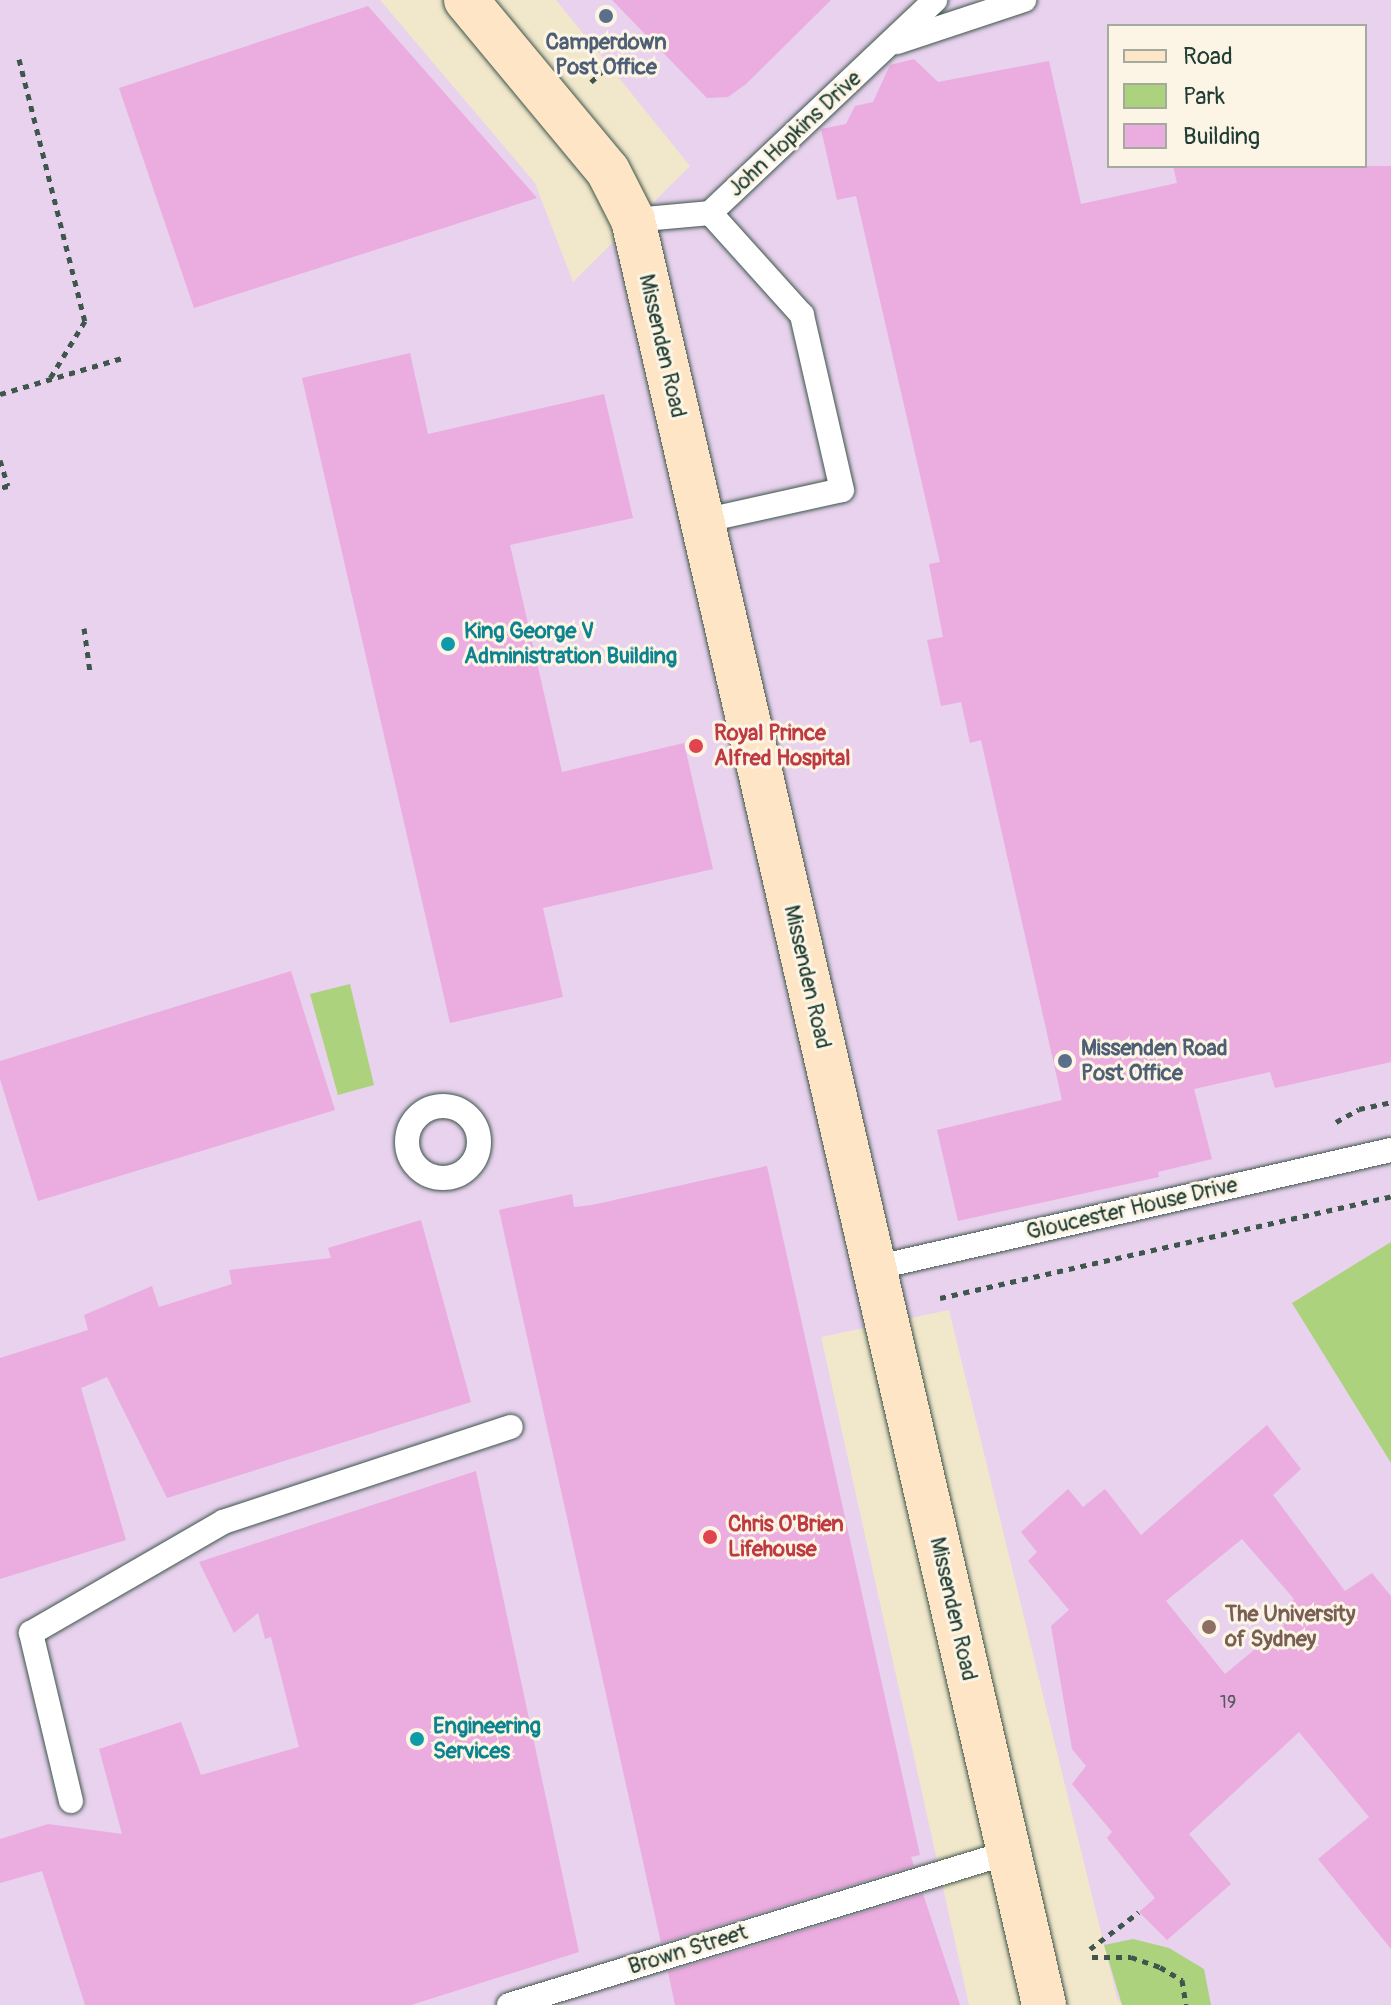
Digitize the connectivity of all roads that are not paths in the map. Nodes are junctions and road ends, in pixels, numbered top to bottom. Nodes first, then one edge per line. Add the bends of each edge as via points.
1 (466, 0) edge
2 (935, 0) edge
3 (1024, 0) edge
4 (889, 44) junction
5 (710, 213) junction
6 (633, 220) junction
7 (702, 521) junction
8 (1391, 1150) edge
9 (874, 1268) junction
10 (511, 1427) dead end
11 (71, 1801) dead end
12 (1010, 1852) junction
13 (509, 2005) edge
14 (1044, 2005) edge

1 - 6 street, Missenden Road via 608,171
2 - 4 lane, John Hopkins Drive
3 - 4 lane
4 - 5 lane, John Hopkins Drive
5 - 6 lane, John Hopkins Drive
5 - 7 lane via 802,315 842,490
6 - 7 street, Missenden Road
7 - 9 street, Missenden Road
8 - 9 lane, Gloucester House Drive
9 - 12 street, Missenden Road
10 - 11 lane via 223,1522 31,1633
12 - 13 lane, Brown Street
12 - 14 street, Missenden Road

